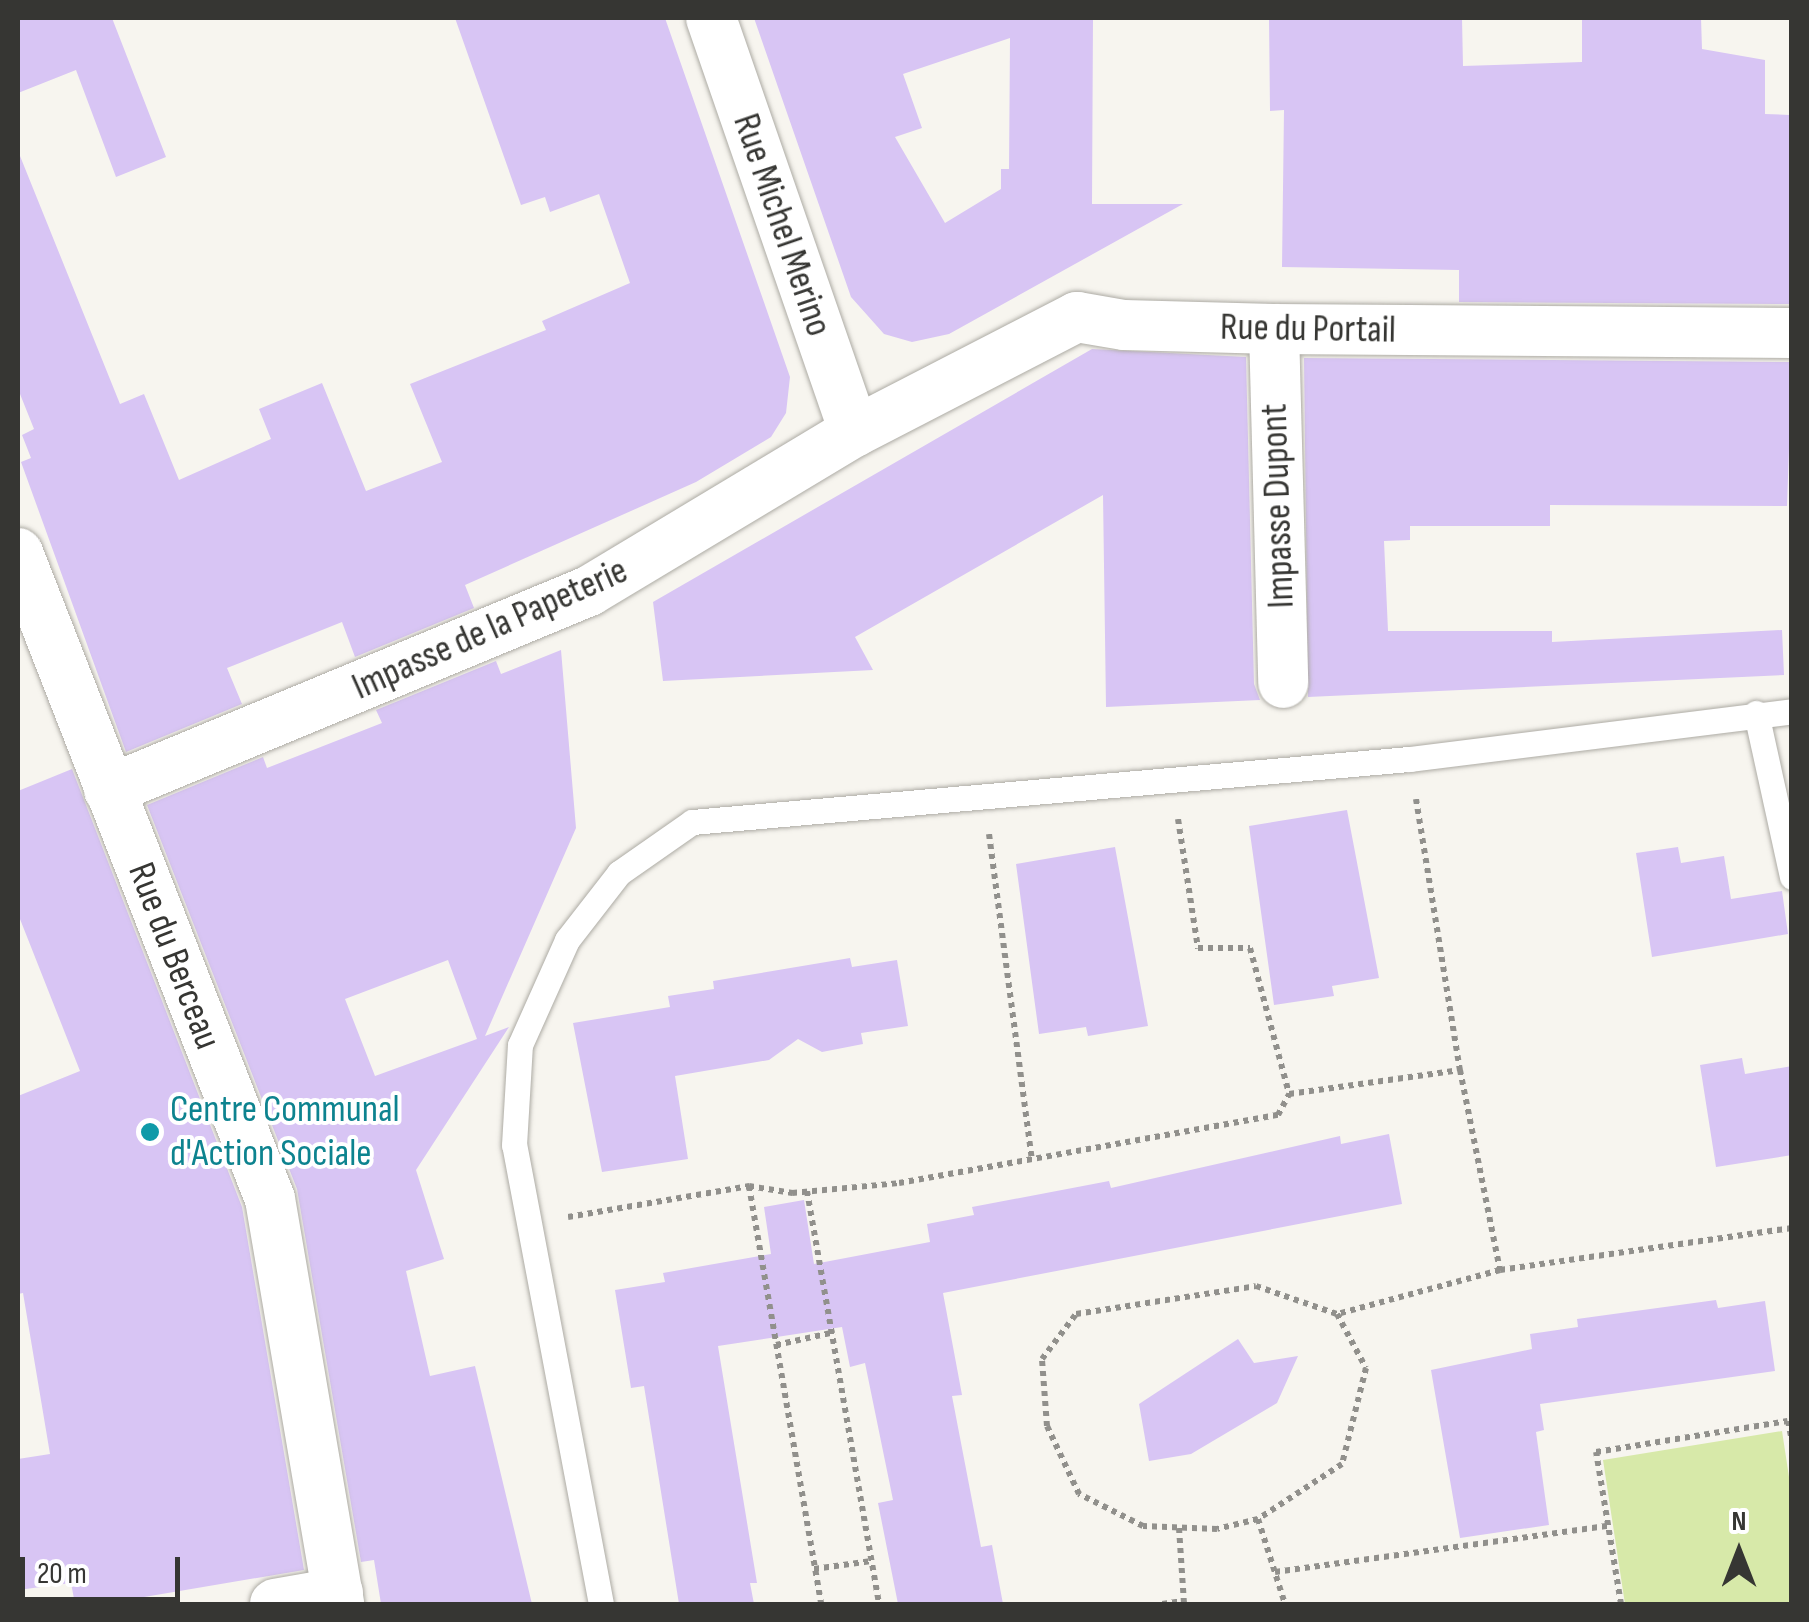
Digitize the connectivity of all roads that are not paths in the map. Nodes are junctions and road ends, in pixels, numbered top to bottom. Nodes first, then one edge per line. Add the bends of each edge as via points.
1 (711, 18) edge
2 (1274, 329) junction
3 (1792, 334) edge
4 (854, 432) junction
5 (18, 554) edge
6 (1283, 683) dead end
7 (1792, 712) edge
8 (1756, 713) junction
9 (108, 790) junction
10 (1792, 877) edge
11 (338, 1599) edge
12 (276, 1604) edge
13 (601, 1604) edge

1 - 4 street, Rue Michel Merino
2 - 3 street, Rue du Portail
2 - 4 street, Rue du Portail via 1124,326 1077,318
2 - 6 street, Impasse Dupont
4 - 9 street, Impasse de la Papeterie via 589,592
5 - 9 street, Rue du Berceau
7 - 8 lane
8 - 10 lane
8 - 13 lane via 1409,759 692,822 619,872 567,940 520,1045 514,1145
9 - 11 street, Rue du Berceau via 270,1199
11 - 12 street

